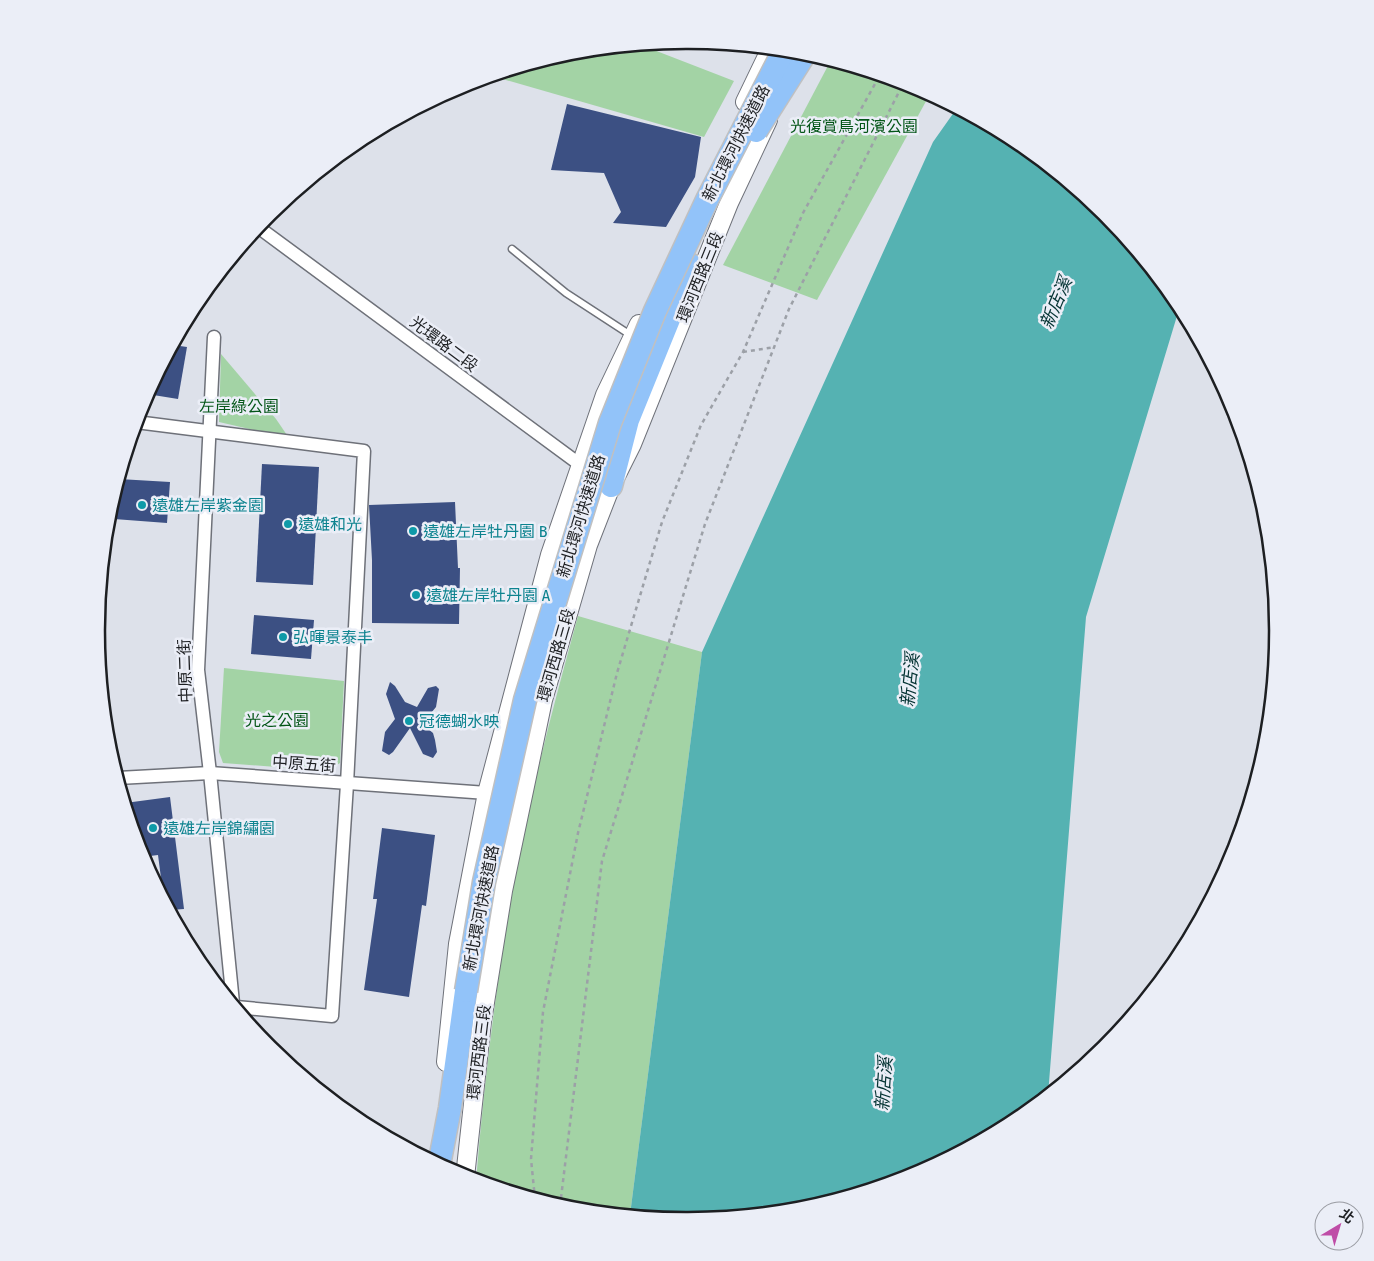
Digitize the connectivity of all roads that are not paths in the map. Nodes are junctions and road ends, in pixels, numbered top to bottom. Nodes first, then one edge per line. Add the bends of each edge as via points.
1 (768, 55) edge
2 (780, 57) edge
3 (793, 59) edge
4 (801, 60) edge
5 (264, 232) edge
6 (512, 249) dead end
7 (633, 336) junction
8 (214, 337) dead end
9 (144, 423) edge
10 (209, 431) junction
11 (580, 465) junction
12 (611, 486) junction
13 (210, 773) junction
14 (124, 778) edge
15 (347, 784) junction
16 (488, 793) junction
17 (232, 993) edge
18 (245, 1008) edge
19 (437, 1155) edge
20 (437, 1156) edge
21 (466, 1169) edge

1 - 7 main road, 環河西路三段
2 - 20 highway, 新北環河快速道路, bridge via 671,277 610,423 525,700 484,882 450,1108
3 - 12 main road, 環河西路三段 via 632,444
4 - 12 highway, 新北環河快速道路, bridge via 756,131 691,265 628,420
5 - 11 street, 光環路二段
6 - 7 lane via 566,292
7 - 11 main road, 環河西路三段 via 605,395
8 - 10 street, 中原二街
9 - 10 street
10 - 13 street, 中原二街 via 198,670
10 - 15 street via 364,451
11 - 12 street, 光環路二段
11 - 16 main road, 環河西路三段 via 550,555
12 - 21 main road, 環河西路三段 via 588,545 543,700 503,891 482,1021
13 - 14 street, 中原五街
13 - 15 street, 中原五街
13 - 17 street, 中原二街
15 - 16 street, 中原五街
15 - 18 street via 332,1016
16 - 19 main road, 環河西路三段 via 458,944

